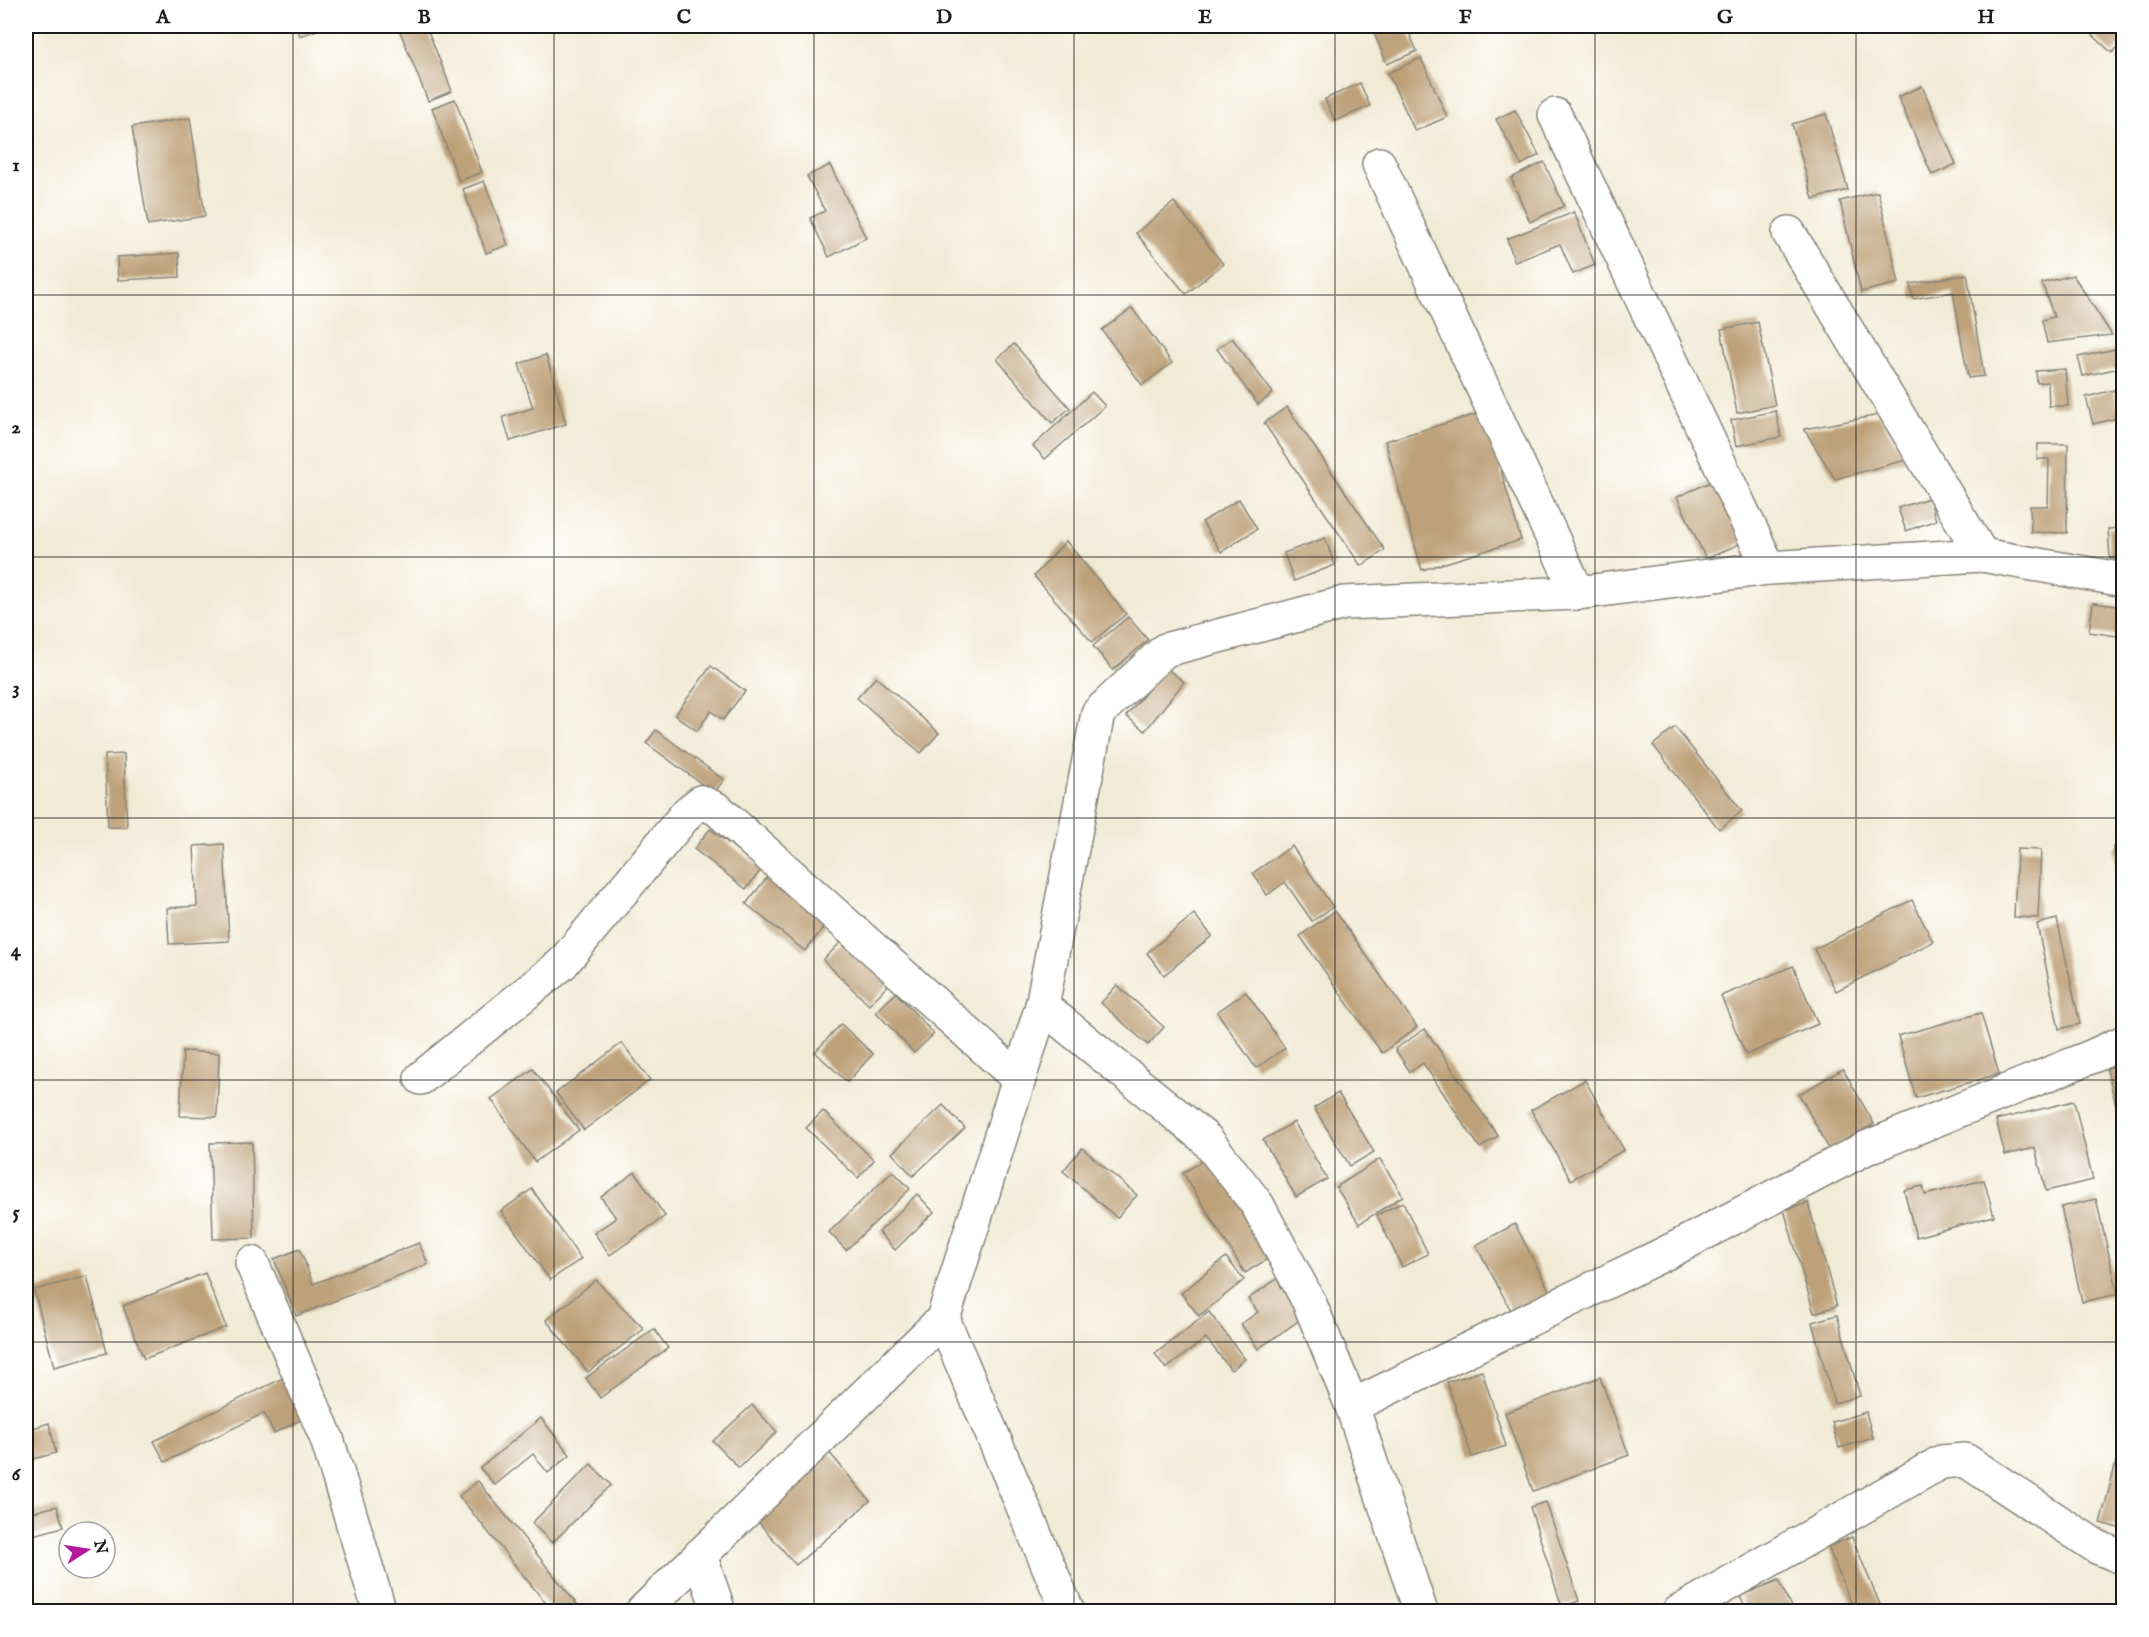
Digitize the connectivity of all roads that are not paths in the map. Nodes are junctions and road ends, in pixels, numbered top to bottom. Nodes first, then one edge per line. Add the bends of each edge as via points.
1 (1555, 115) dead end
2 (1379, 164) dead end
3 (1789, 233) dead end
4 (1982, 555) junction
5 (1769, 568) junction
6 (2124, 580) edge
7 (1578, 593) junction
8 (1042, 1006) junction
9 (2124, 1042) edge
10 (421, 1078) dead end
11 (1019, 1079) junction
12 (252, 1263) dead end
13 (943, 1320) junction
14 (1352, 1406) junction
15 (700, 1555) junction
16 (2124, 1558) edge
17 (380, 1611) edge
18 (642, 1611) edge
19 (719, 1611) edge
20 (1068, 1611) edge
21 (1420, 1611) edge
22 (1678, 1611) edge

1 - 5 street
2 - 7 street
3 - 4 street
4 - 5 street
4 - 6 street
5 - 7 street
7 - 8 street via 1344,603 1165,650 1098,713
8 - 11 street
8 - 14 street via 1206,1139 1221,1157 1257,1204 1309,1302
9 - 14 street via 1866,1148 1672,1250
10 - 11 street via 562,964 688,812 701,802 717,809
11 - 13 street
12 - 17 street via 327,1438
13 - 15 street
13 - 20 street
14 - 21 street
15 - 18 street
15 - 19 street
16 - 22 street via 2097,1547 1965,1460 1941,1462

